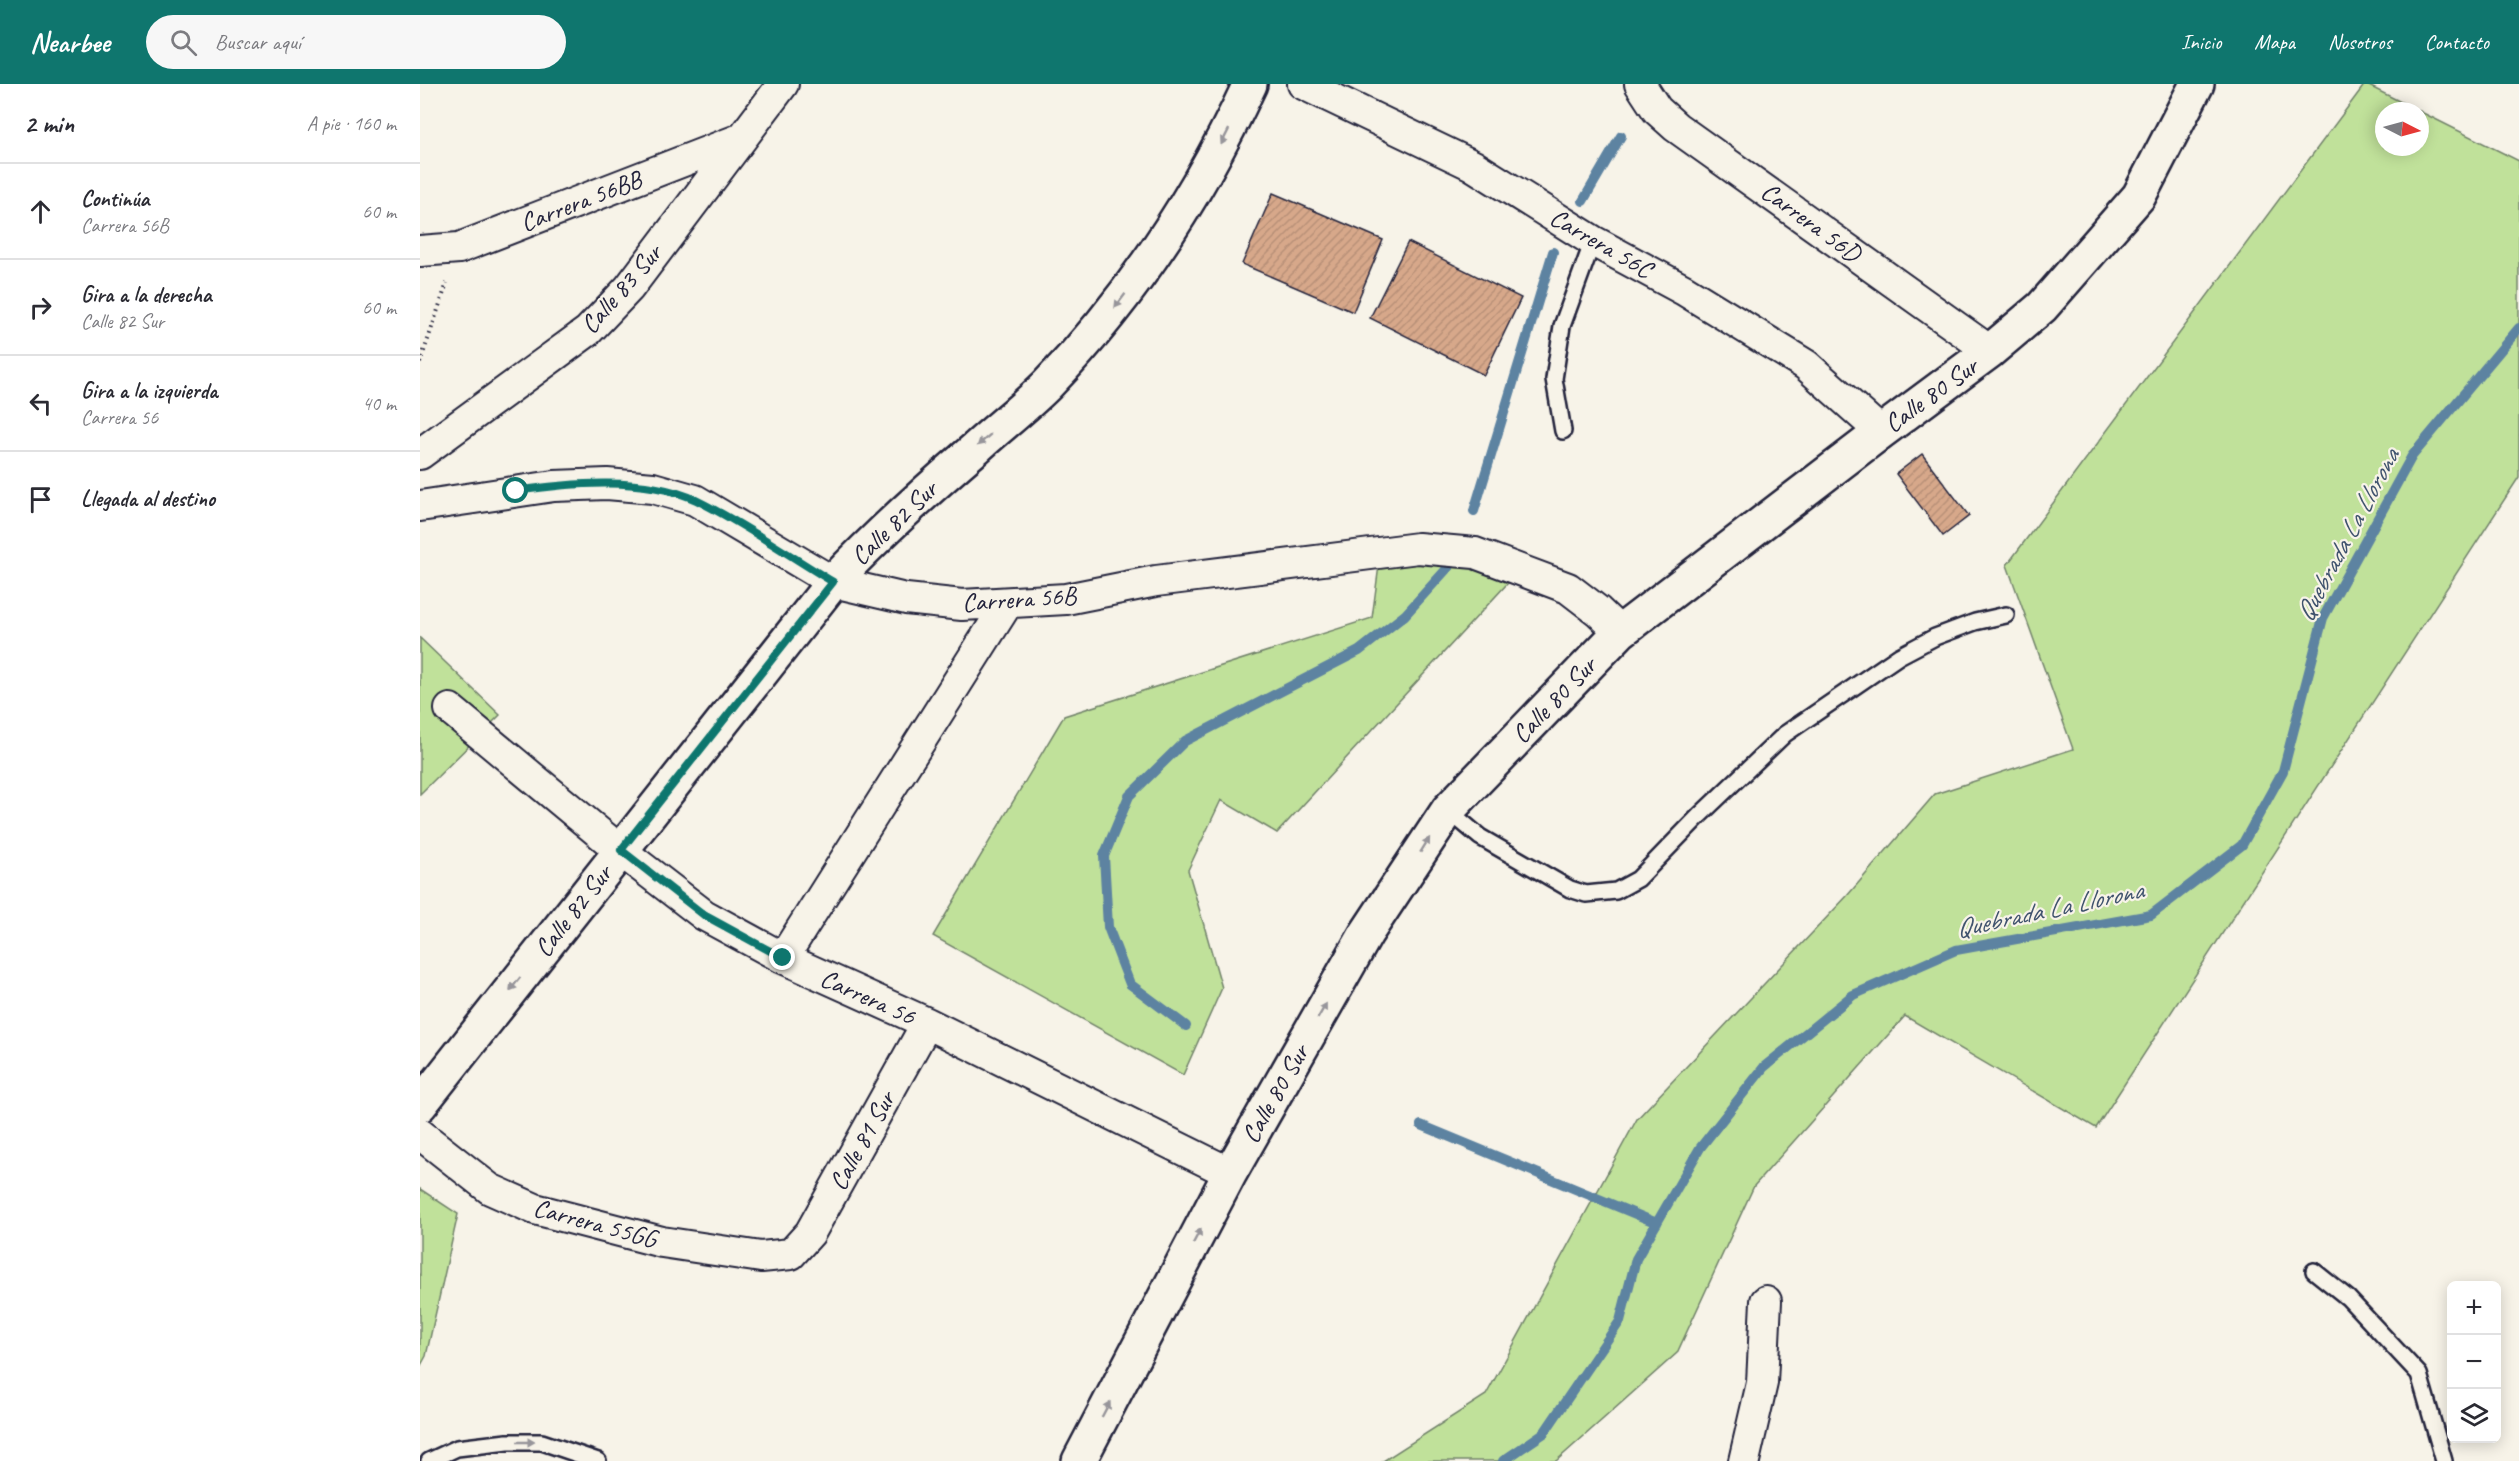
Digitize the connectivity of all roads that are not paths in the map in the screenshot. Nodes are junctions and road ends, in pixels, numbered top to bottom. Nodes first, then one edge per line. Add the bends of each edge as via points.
1 (783, 84) edge
2 (1250, 84) edge
3 (1304, 84) edge
4 (1640, 84) edge
5 (2192, 86) edge
6 (740, 139) junction
7 (1593, 241) junction
8 (420, 250) edge
9 (1990, 351) junction
10 (1563, 431) dead end
11 (1881, 432) junction
12 (420, 454) edge
13 (420, 506) edge
14 (833, 582) junction
15 (1006, 604) junction
16 (2006, 615) dead end
17 (1620, 632) junction
18 (450, 709) dead end
19 (1448, 810) junction
20 (621, 850) junction
21 (783, 958) junction
22 (927, 1023) junction
23 (420, 1105) edge
24 (420, 1134) edge
25 (1230, 1173) junction
26 (791, 1254) joint
27 (2314, 1271) dead end
28 (1766, 1301) dead end
29 (429, 1461) edge
30 (598, 1461) edge
31 (1079, 1461) edge
32 (1744, 1461) edge
33 (2444, 1461) edge

1 - 6 street, Calle 83 Sur
2 -> 14 street, Calle 82 Sur via 1223,141 1150,261 1100,327 1046,386 871,542
3 - 7 street, Carrera 56C via 1472,165
4 - 9 street, Carrera 56D via 1657,110 1676,127
5 - 9 street, Calle 80 Sur via 2139,196 2042,307
6 - 8 street, Carrera 56BB via 459,248
6 - 12 street, Calle 83 Sur via 629,288 588,331
7 - 10 lane via 1562,326 1554,379
7 - 11 street, Carrera 56C via 1684,290 1806,365
9 - 11 street, Calle 80 Sur
11 - 17 street, Calle 80 Sur
13 - 14 street, Carrera 56B via 554,486 607,484 653,488 695,500
14 - 15 street, Carrera 56B via 906,599 962,606
14 - 20 street, Calle 82 Sur
15 - 17 street, Carrera 56B via 1066,599 1156,581 1418,548 1475,553 1568,588
15 - 21 street
16 - 19 lane via 1955,630 1899,656 1785,734 1638,879 1616,891 1586,894 1570,889 1480,837
17 - 19 street, Calle 80 Sur
18 - 20 street, Carrera 56
25 -> 19 street, Calle 80 Sur via 1366,934
20 - 21 street, Carrera 56 via 704,915
20 -> 23 street, Calle 82 Sur
21 - 22 street, Carrera 56
22 - 25 street, Carrera 56
22 - 26 street, Calle 81 Sur via 810,1233
24 - 26 street, Carrera 55GG via 490,1189 535,1209 662,1242 761,1257
31 -> 25 street, Calle 80 Sur
27 - 33 lane via 2348,1298 2419,1374
28 - 32 street via 1762,1383
29 -> 30 lane via 457,1448 507,1442 542,1442

